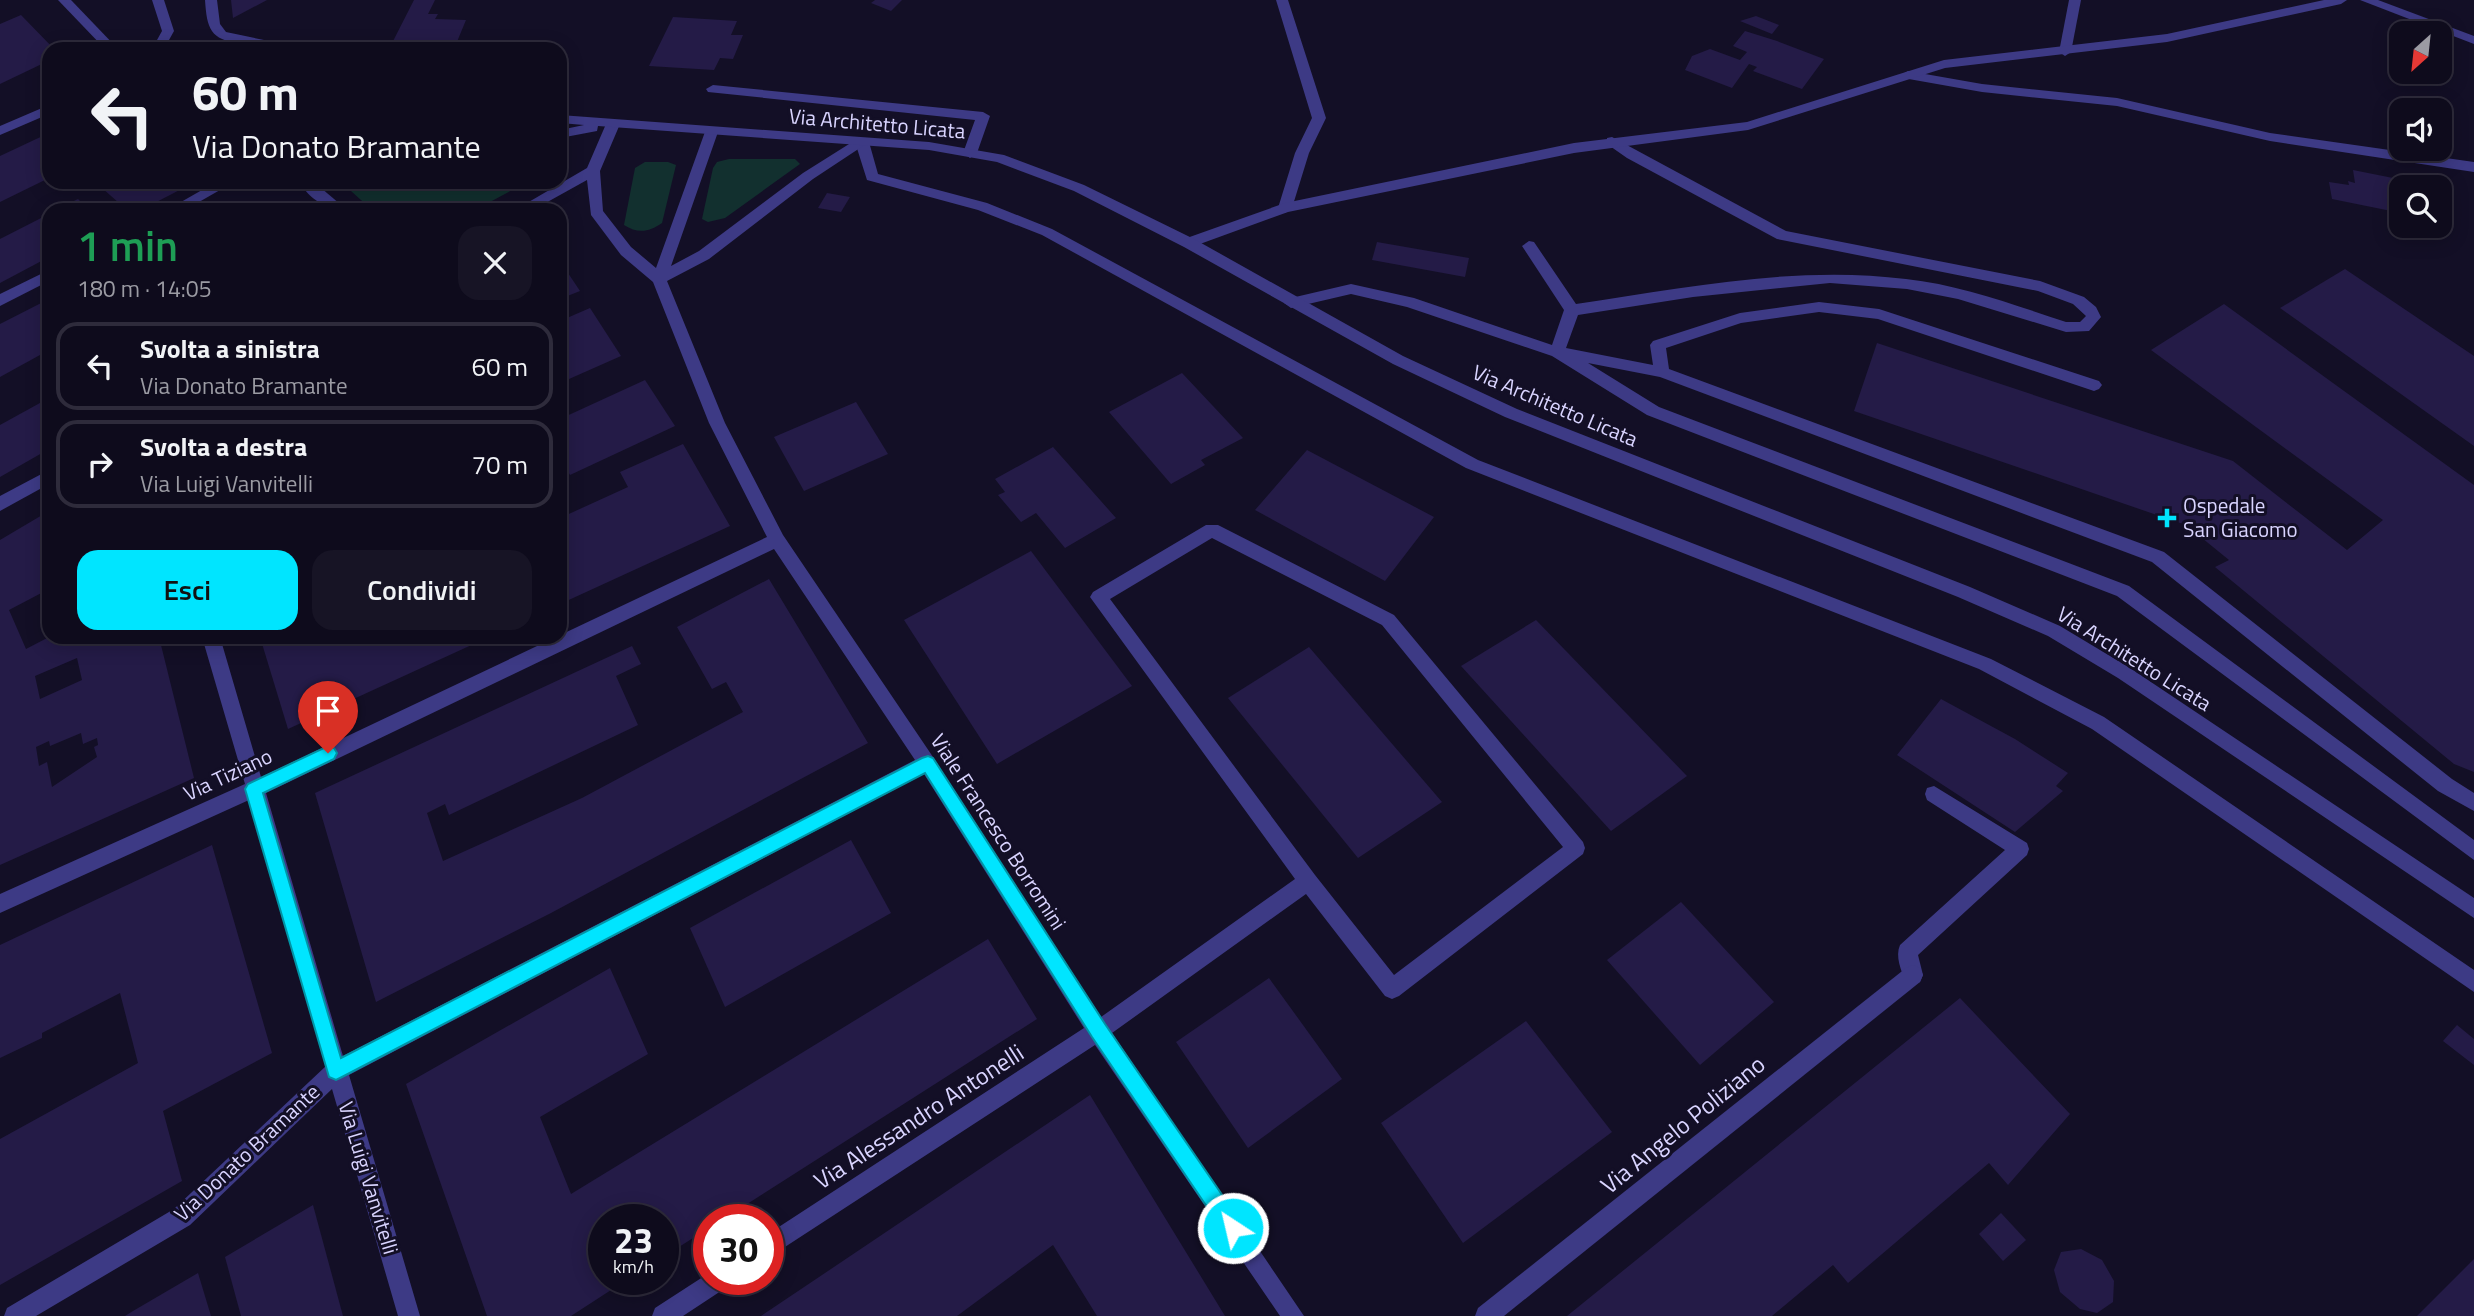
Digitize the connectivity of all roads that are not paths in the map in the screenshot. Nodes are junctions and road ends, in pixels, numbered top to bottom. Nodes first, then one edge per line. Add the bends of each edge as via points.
1 (64, 0) edge
2 (158, 0) edge
3 (211, 0) edge
4 (1282, 0) edge
5 (2075, 0) edge
6 (2341, 0) edge
7 (2366, 0) edge
8 (2474, 40) edge
9 (105, 42) edge
10 (162, 42) edge
11 (254, 42) edge
12 (2066, 52) junction
13 (1908, 75) junction
14 (713, 89) dead end
15 (42, 112) edge
16 (567, 120) edge
17 (612, 124) junction
18 (0, 131) edge
19 (711, 132) junction
20 (567, 133) edge
21 (1612, 141) junction
22 (862, 142) junction
23 (970, 153) junction
24 (2474, 167) edge
25 (593, 171) junction
26 (567, 185) edge
27 (214, 189) edge
28 (311, 189) edge
29 (561, 189) edge
30 (188, 203) edge
31 (330, 203) edge
32 (536, 203) edge
33 (1285, 208) junction
34 (1189, 243) junction
35 (1529, 246) dead end
36 (42, 279) edge
37 (659, 279) junction
38 (0, 301) edge
39 (1291, 303) junction
40 (1572, 310) junction
41 (1557, 352) junction
42 (1662, 372) junction
43 (2094, 385) dead end
44 (42, 480) edge
45 (0, 504) edge
46 (777, 540) junction
47 (567, 640) edge
48 (213, 644) edge
49 (559, 644) edge
50 (928, 763) junction
51 (254, 789) junction
52 (1934, 794) dead end
53 (2474, 803) edge
54 (2474, 851) edge
55 (1308, 881) junction
56 (0, 904) edge
57 (2474, 909) edge
58 (2474, 982) edge
59 (1098, 1031) junction
60 (336, 1071) junction
61 (784, 1237) edge
62 (695, 1295) edge
63 (15, 1316) edge
64 (409, 1316) edge
65 (663, 1316) edge
66 (1293, 1316) edge
67 (1486, 1316) edge

1 - 9 street
2 - 10 street via 168,31
3 - 11 street via 216,32
4 - 33 street via 1319,118 1302,153
5 - 12 street
6 - 12 street via 2167,38
7 - 8 street
12 - 13 street via 1944,64
13 - 21 street via 1748,126
13 - 24 street via 2117,102 2270,137
14 - 23 street via 983,117
15 - 18 street
16 - 17 street, Via Architetto Licata
17 - 19 street, Via Architetto Licata
17 - 20 street
17 - 25 street
19 - 22 street, Via Architetto Licata
19 - 37 street
21 - 33 street
21 - 40 street via 1782,235 2040,286 2077,300 2094,317 2084,327 2066,327 1959,294 1907,284 1830,278
22 - 23 street, Via Architetto Licata
22 - 37 street via 808,176 704,255
22 - 58 street via 872,177 982,206 1048,232 1472,464 1984,664 2087,717
23 - 34 street, Via Architetto Licata via 999,158 1079,188
25 - 26 street
25 - 37 street via 596,212 626,251
27 - 30 street
28 - 31 street
29 - 32 street
33 - 34 street
34 - 39 street, Via Architetto Licata
35 - 40 street
36 - 38 street
37 - 46 street, Viale Francesco Borromini via 717,423
39 - 41 street via 1351,289 1409,302
39 - 57 street, Via Architetto Licata via 1511,413 2054,631
40 - 41 street
41 - 42 street
41 - 54 street via 1653,411 2123,591
42 - 43 street via 1658,345 1740,318 1819,307 1879,314
42 - 53 street via 2158,557 2445,785
44 - 45 street
46 - 47 street, Via Tiziano
46 - 50 street, Viale Francesco Borromini
48 - 51 street, Via Luigi Vanvitelli
49 - 51 street, Via Tiziano
50 - 59 street, Viale Francesco Borromini
50 - 60 street, Via Donato Bramante
51 - 56 street, Via Tiziano
51 - 60 street, Via Luigi Vanvitelli
52 - 67 street, Via Angelo Poliziano via 2020,849 1907,951 1913,975
55 - 55 street via 1392,989 1576,849 1388,620 1212,530 1099,597
55 - 59 street, Via Alessandro Antonelli
59 - 61 street, Via Alessandro Antonelli
59 - 66 street, Viale Francesco Borromini
60 - 63 street, Via Donato Bramante via 182,1217
60 - 64 street, Via Luigi Vanvitelli
62 - 65 street

